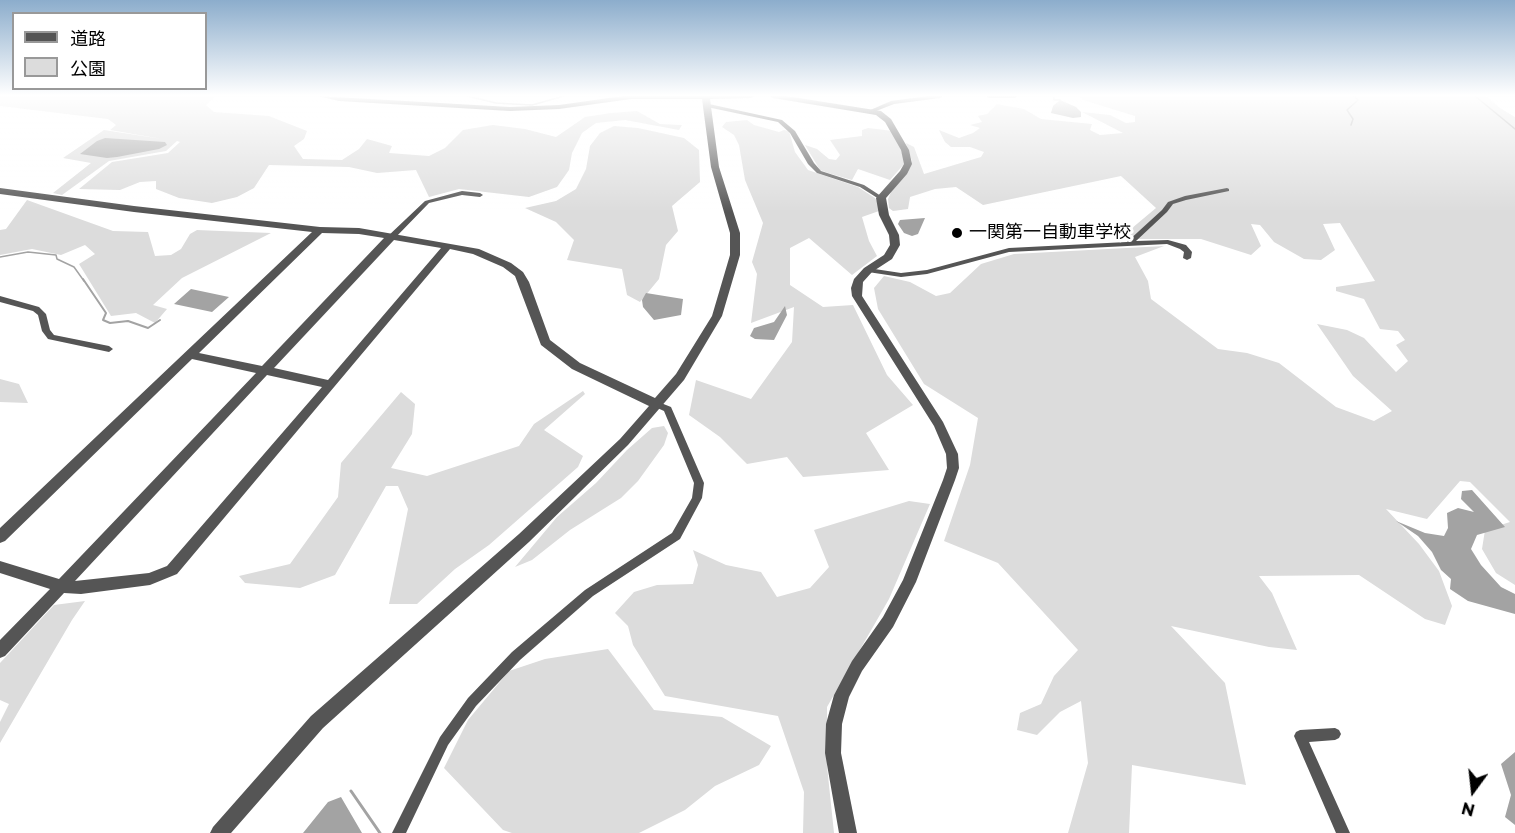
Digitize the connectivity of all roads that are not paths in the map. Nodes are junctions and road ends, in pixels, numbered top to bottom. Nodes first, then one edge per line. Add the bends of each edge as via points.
1 (711, 135) edge
2 (795, 135) edge
3 (896, 135) edge
4 (1227, 190) dead end
5 (0, 191) edge
6 (480, 195) dead end
7 (881, 198) junction
8 (320, 230) junction
9 (391, 237) junction
10 (1129, 244) junction
11 (448, 246) junction
12 (1187, 258) dead end
13 (868, 270) junction
14 (0, 299) edge
15 (109, 349) dead end
16 (190, 355) junction
17 (266, 371) junction
18 (329, 384) junction
19 (656, 404) junction
20 (0, 537) edge
21 (0, 567) edge
22 (61, 586) junction
23 (0, 651) edge
24 (1335, 734) dead end
25 (219, 833) edge
26 (399, 833) edge
27 (848, 833) edge
28 (1343, 833) edge

1 - 19 street via 715,167 735,233 735,255 717,316 680,377
2 - 7 street via 819,172 862,186
3 - 7 street via 908,156 908,164
4 - 10 street via 1170,203
5 - 8 street
6 - 9 street via 462,193 427,202
7 - 13 street via 895,245 888,257
8 - 9 street
8 - 16 street
9 - 11 street
9 - 17 street
10 - 12 street via 1177,244 1188,252
10 - 13 street via 1008,250 901,275
11 - 18 street
11 - 19 street via 476,251 519,274 545,342 576,366
13 - 27 street via 856,284 857,296 939,424 952,454 953,468 909,582 842,695 834,724 833,753
14 - 15 street via 36,309 51,337
16 - 17 street
16 - 20 street
17 - 18 street
17 - 22 street
18 - 22 street via 172,570 150,579 81,588
19 - 25 street via 624,441 524,538 316,722
19 - 26 street via 668,409 699,483 697,498 676,536 589,593 516,656 472,702 444,741
21 - 22 street
22 - 23 street
24 - 28 street via 1300,736

